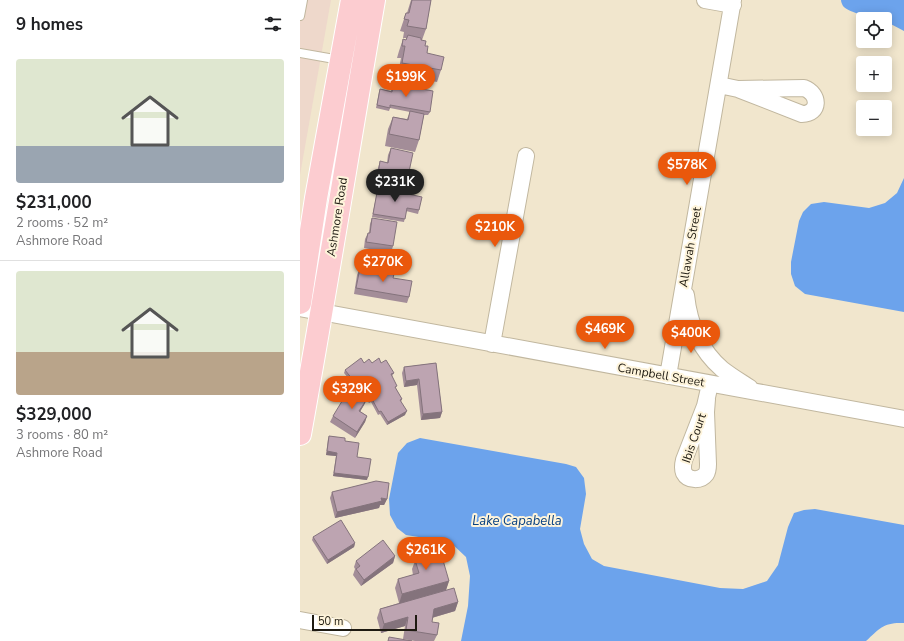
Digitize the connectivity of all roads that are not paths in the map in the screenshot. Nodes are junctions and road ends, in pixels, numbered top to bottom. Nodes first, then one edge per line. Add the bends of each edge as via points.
1 (303, 0) edge
2 (352, 0) edge
3 (374, 0) edge
4 (705, 0) edge
5 (733, 2) edge
6 (300, 16) edge
7 (300, 53) edge
8 (341, 60) junction
9 (719, 85) junction
10 (738, 89) dead end
11 (526, 156) dead end
12 (685, 279) junction
13 (300, 303) edge
14 (300, 308) edge
15 (322, 313) junction
16 (492, 344) junction
17 (668, 376) junction
18 (756, 392) junction
19 (904, 419) edge
20 (300, 434) edge
21 (300, 620) edge
22 (343, 628) dead end

1 - 6 lane
2 - 8 main road, Ashmore Road
3 - 15 main road, Ashmore Road
4 - 5 street
5 - 9 street, Allawah Street
7 - 8 lane
8 - 13 main road, Ashmore Road
9 - 10 street
9 - 12 street, Allawah Street
11 - 16 street
12 - 17 street, Allawah Street
12 - 18 street via 689,314 702,345 723,370
14 - 15 street, Campbell Street
15 - 16 street, Campbell Street
15 - 20 main road, Ashmore Road
16 - 17 street, Campbell Street
17 - 18 street, Campbell Street via 708,391
18 - 19 street, Campbell Street
21 - 22 street

